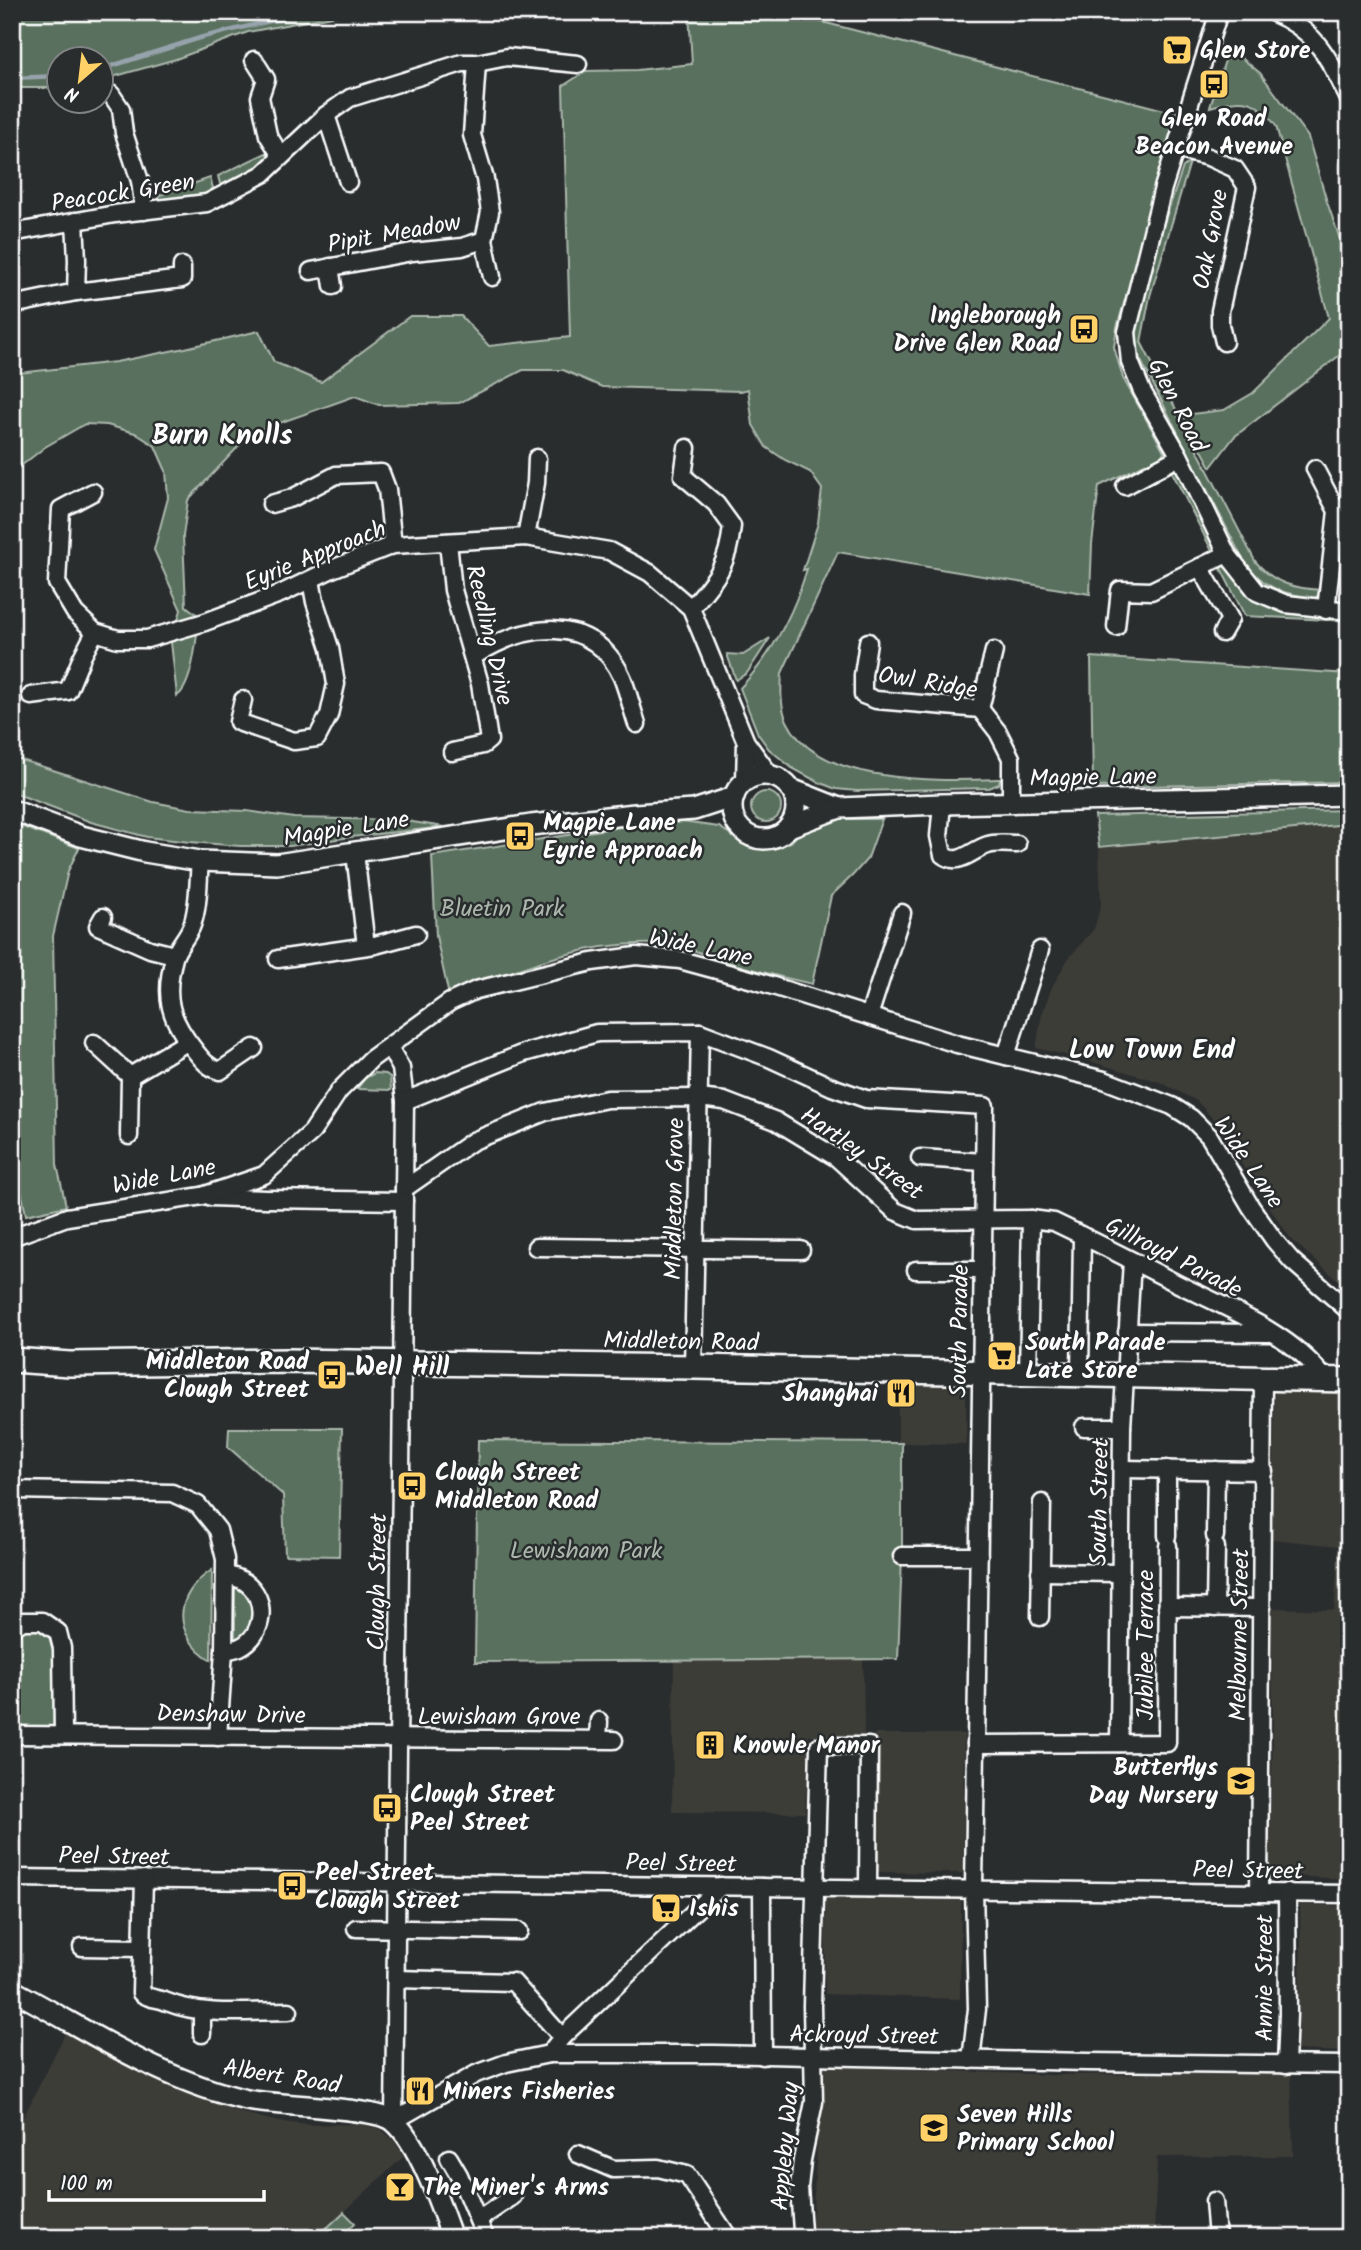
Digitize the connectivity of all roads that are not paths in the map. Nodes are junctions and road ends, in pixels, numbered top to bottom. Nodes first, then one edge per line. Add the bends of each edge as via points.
1 (1219, 12) edge
2 (1272, 12) edge
3 (254, 60) dead end
4 (555, 62) junction
5 (477, 63) junction
6 (578, 64) dead end
7 (549, 78) dead end
8 (1349, 99) edge
9 (116, 102) edge
10 (326, 115) junction
11 (1175, 149) junction
12 (281, 156) junction
13 (348, 182) dead end
14 (144, 211) junction
15 (75, 221) junction
16 (12, 233) edge
17 (484, 240) junction
18 (182, 266) dead end
19 (330, 267) junction
20 (311, 271) dead end
21 (492, 276) dead end
22 (333, 286) dead end
23 (76, 292) junction
24 (22, 303) dead end
25 (1224, 342) dead end
26 (687, 448) dead end
27 (1180, 457) junction
28 (537, 458) dead end
29 (1315, 469) dead end
30 (1125, 486) dead end
31 (93, 492) dead end
32 (271, 504) dead end
33 (526, 537) junction
34 (448, 542) junction
35 (393, 545) junction
36 (1227, 554) junction
37 (1200, 567) junction
38 (311, 580) junction
39 (691, 608) junction
40 (1326, 610) junction
41 (1349, 611) edge
42 (1116, 626) dead end
43 (95, 632) junction
44 (1222, 633) dead end
45 (868, 642) dead end
46 (994, 651) dead end
47 (474, 656) junction
48 (31, 696) dead end
49 (243, 700) dead end
50 (980, 709) junction
51 (637, 724) dead end
52 (746, 742) junction
53 (452, 752) dead end
54 (770, 775) junction
55 (739, 789) junction
56 (791, 789) junction
57 (1349, 795) edge
58 (1011, 803) junction
59 (942, 804) junction
60 (839, 808) junction
61 (12, 810) edge
62 (694, 810) junction
63 (738, 826) junction
64 (789, 827) junction
65 (1017, 844) dead end
66 (355, 853) junction
67 (200, 861) junction
68 (902, 913) dead end
69 (103, 917) dead end
70 (415, 934) dead end
71 (366, 946) junction
72 (1040, 950) dead end
73 (174, 955) junction
74 (278, 959) dead end
75 (869, 1016) junction
76 (700, 1032) junction
77 (187, 1042) junction
78 (94, 1043) dead end
79 (389, 1047) junction
80 (254, 1048) dead end
81 (1006, 1056) junction
82 (130, 1076) junction
83 (699, 1098) junction
84 (405, 1101) junction
85 (129, 1136) dead end
86 (920, 1158) dead end
87 (984, 1162) junction
88 (404, 1195) junction
89 (202, 1196) junction
90 (984, 1219) junction
91 (1031, 1219) junction
92 (1082, 1236) junction
93 (12, 1237) edge
94 (536, 1247) dead end
95 (696, 1248) junction
96 (801, 1250) dead end
97 (1132, 1261) junction
98 (916, 1270) dead end
99 (983, 1270) junction
100 (1349, 1311) edge
101 (1127, 1332) junction
102 (1271, 1333) junction
103 (12, 1360) edge
104 (402, 1364) junction
105 (693, 1367) junction
106 (981, 1373) junction
107 (1028, 1375) junction
108 (1125, 1375) junction
109 (1080, 1376) junction
110 (1264, 1378) junction
111 (1325, 1379) junction
112 (1349, 1380) edge
113 (1084, 1427) dead end
114 (1122, 1427) junction
115 (1122, 1469) junction
116 (1167, 1469) junction
117 (1216, 1470) junction
118 (1264, 1471) junction
119 (12, 1490) edge
120 (1042, 1503) dead end
121 (902, 1556) dead end
122 (979, 1556) junction
123 (1040, 1572) junction
124 (1121, 1573) junction
125 (225, 1575) junction
126 (1167, 1607) junction
127 (1215, 1608) junction
128 (1262, 1608) junction
129 (1040, 1617) dead end
130 (12, 1628) edge
131 (224, 1651) junction
132 (598, 1721) dead end
133 (12, 1735) edge
134 (63, 1735) junction
135 (218, 1737) junction
136 (399, 1738) junction
137 (1119, 1743) junction
138 (976, 1744) junction
139 (12, 1878) edge
140 (144, 1879) junction
141 (397, 1882) junction
142 (721, 1886) junction
143 (762, 1887) junction
144 (815, 1887) junction
145 (868, 1888) junction
146 (974, 1889) junction
147 (1287, 1892) junction
148 (1259, 1893) junction
149 (1349, 1894) edge
150 (356, 1928) dead end
151 (396, 1929) junction
152 (519, 1931) dead end
153 (82, 1947) dead end
154 (141, 1948) junction
155 (396, 1979) junction
156 (12, 1990) edge
157 (202, 2011) junction
158 (289, 2011) dead end
159 (202, 2034) dead end
160 (562, 2037) junction
161 (549, 2054) junction
162 (763, 2056) junction
163 (813, 2057) junction
164 (971, 2060) junction
165 (1286, 2065) junction
166 (1349, 2065) edge
167 (394, 2121) junction
168 (578, 2154) dead end
169 (449, 2158) dead end
170 (459, 2175) junction
171 (435, 2190) junction
172 (513, 2196) dead end
173 (1214, 2201) dead end
174 (478, 2220) junction
175 (485, 2237) edge
176 (452, 2238) edge
177 (729, 2238) edge
178 (799, 2238) edge
179 (1217, 2238) edge

1 - 11 street, Glen Road
2 - 8 street via 1292,21 1324,51
3 - 12 street via 266,79 260,97 268,135
4 - 5 street, Peacock Green via 507,57
4 - 6 street, Peacock Green
4 - 7 street
5 - 10 street, Peacock Green via 462,63 350,98
5 - 17 street via 472,135 488,201
9 - 14 street via 140,181
10 - 12 street, Peacock Green
10 - 13 street
11 - 25 street, Oak Grove via 1235,169 1247,187 1220,311
11 - 27 street, Glen Road via 1127,332 1130,362 1142,391
12 - 14 street, Peacock Green via 263,174 207,203
14 - 15 street, Peacock Green
15 - 16 street, Peacock Green
15 - 23 street
17 - 19 street, Pipit Meadow
17 - 21 street
18 - 23 street via 182,279
19 - 20 street, Pipit Meadow
19 - 22 street
23 - 24 street
26 - 39 street via 683,476 737,525 718,576
27 - 30 street
27 - 36 street, Glen Road
28 - 33 street
29 - 40 street via 1337,511
31 - 43 street via 61,509 57,583 75,613
32 - 35 street via 336,475 383,468
33 - 34 street, Eyrie Approach
33 - 39 street, Eyrie Approach via 609,551 650,573
34 - 35 street, Eyrie Approach
34 - 47 street, Reedling Drive via 453,590
35 - 38 street, Eyrie Approach
36 - 37 street
36 - 40 street, Glen Road via 1257,592 1286,604
37 - 42 street via 1151,591 1120,590
37 - 44 street via 1230,619
38 - 43 street, Eyrie Approach via 205,622 147,639 118,639
38 - 49 street via 336,684 329,715 317,738 294,741 238,722
39 - 52 street, Eyrie Approach
40 - 41 street, Glen Road
43 - 48 street via 71,693
45 - 50 street, Owl Ridge via 863,695
46 - 50 street
47 - 51 street via 532,630 577,634 594,642 611,659 622,677
47 - 53 street, Reedling Drive via 489,740
50 - 58 street, Owl Ridge via 1011,758
52 - 54 street, Eyrie Approach
52 - 55 street, Eyrie Approach
54 - 55 street via 755,776
54 - 56 street
55 - 62 street, Magpie Lane
55 - 63 street via 733,812
56 - 60 street, Magpie Lane
56 - 64 street via 797,808
57 - 58 street, Magpie Lane
58 - 59 street, Magpie Lane
59 - 60 street, Magpie Lane
59 - 65 street via 939,836 943,855 950,860 989,844
60 - 64 street, Magpie Lane
61 - 67 street, Magpie Lane via 114,846
62 - 63 street, Magpie Lane
62 - 66 street, Magpie Lane via 531,825
63 - 64 street via 764,839
66 - 67 street, Magpie Lane via 277,864
66 - 71 street
67 - 73 street via 193,924
68 - 75 street
69 - 73 street via 98,926
70 - 71 street
71 - 74 street
72 - 81 street
73 - 77 street via 168,994 174,1021
75 - 79 street, Wide Lane via 680,961 636,956 477,990 450,1002
75 - 81 street, Wide Lane
76 - 83 street, Middleton Grove
76 - 84 street via 597,1033 524,1053
76 - 87 street, South Parade via 866,1099 985,1106
77 - 80 street via 212,1069 220,1071
77 - 82 street
78 - 82 street
79 - 84 street, Clough Street via 401,1068
79 - 89 street, Wide Lane via 370,1059 340,1091 312,1132 264,1175
81 - 100 street, Wide Lane via 1104,1080 1191,1118 1209,1136 1274,1240
82 - 85 street
83 - 88 street, Hartley Street via 607,1100 545,1112 473,1141
83 - 90 street, Hartley Street via 724,1101 776,1121 837,1157 895,1210 917,1220
83 - 95 street, Middleton Grove
84 - 88 street, Clough Street
86 - 87 street
87 - 90 street, South Parade
88 - 89 street
88 - 104 street, Clough Street
89 - 93 street, Wide Lane via 67,1217
90 - 91 street, Gillroyd Parade
90 - 99 street, South Parade
91 - 92 street, Gillroyd Parade via 1054,1222
91 - 107 street
92 - 97 street, Gillroyd Parade
92 - 109 street
94 - 95 street
95 - 96 street
95 - 105 street, Middleton Grove
97 - 101 street, South Street
97 - 102 street, Gillroyd Parade
98 - 99 street
99 - 106 street, South Parade
101 - 102 street
101 - 108 street, South Street
102 - 111 street, Gillroyd Parade via 1301,1352
103 - 104 main road, Middleton Road
104 - 105 main road, Middleton Road
104 - 136 street, Clough Street
105 - 106 main road, Middleton Road
106 - 107 main road, Middleton Road
106 - 122 street, South Parade
107 - 109 main road, Middleton Road
108 - 109 main road, Middleton Road
108 - 110 main road, Middleton Road
108 - 114 street, South Street
110 - 111 main road, Middleton Road
110 - 118 street, Melbourne Street
111 - 112 main road, Middleton Road
113 - 114 street
114 - 115 street, South Street
115 - 116 street
115 - 124 street, South Street
116 - 117 street
116 - 126 street, Jubilee Terrace
117 - 118 street
117 - 127 street
118 - 128 street, Melbourne Street
119 - 125 street via 172,1493 198,1505 218,1530
120 - 123 street
121 - 122 street
122 - 138 street, South Parade
123 - 124 street
123 - 129 street
124 - 137 street, South Street
125 - 131 street
125 - 131 street via 247,1583 261,1605 261,1618 250,1641
126 - 127 street
126 - 137 street, Jubilee Terrace via 1167,1744
127 - 128 street
128 - 148 street, Melbourne Street
130 - 134 street via 23,1621 42,1620 58,1632
131 - 135 street
132 - 136 street, Lewisham Grove via 606,1740
133 - 134 street, Denshaw Drive
134 - 135 street, Denshaw Drive
135 - 136 street, Denshaw Drive
136 - 141 street, Clough Street
137 - 138 street
138 - 146 street, South Parade
139 - 140 street, Peel Street
140 - 141 street, Peel Street
140 - 154 street
141 - 142 street, Peel Street
141 - 151 street, Clough Street
142 - 143 street, Peel Street
142 - 160 street
143 - 144 street, Peel Street
143 - 162 street
144 - 145 street, Peel Street
144 - 145 street, Appleby Way via 819,1746 869,1746
144 - 163 street, Appleby Way
145 - 146 street, Peel Street
146 - 148 street, Peel Street
146 - 164 street, South Parade via 977,2009
147 - 148 street, Peel Street
147 - 149 street, Peel Street
147 - 165 street, Annie Street
150 - 151 street
151 - 152 street
151 - 155 street, Clough Street
153 - 154 street
154 - 157 street via 141,1993 152,2000
155 - 160 street via 513,1982
155 - 167 street, Clough Street
156 - 167 street, Albert Road via 179,2079 250,2100 371,2112
157 - 158 street
157 - 159 street
160 - 161 street
161 - 162 street, Ackroyd Street
161 - 167 street, Ackroyd Street via 476,2074
162 - 163 street, Ackroyd Street
163 - 164 street, Ackroyd Street
163 - 178 street, Appleby Way via 814,2102 799,2187
164 - 165 street, Ackroyd Street
165 - 166 street, Ackroyd Street
167 - 171 street
168 - 177 street via 613,2169 659,2168 687,2175
169 - 170 street
170 - 171 street
170 - 174 street
171 - 176 street
172 - 174 street
173 - 179 street
174 - 175 street

